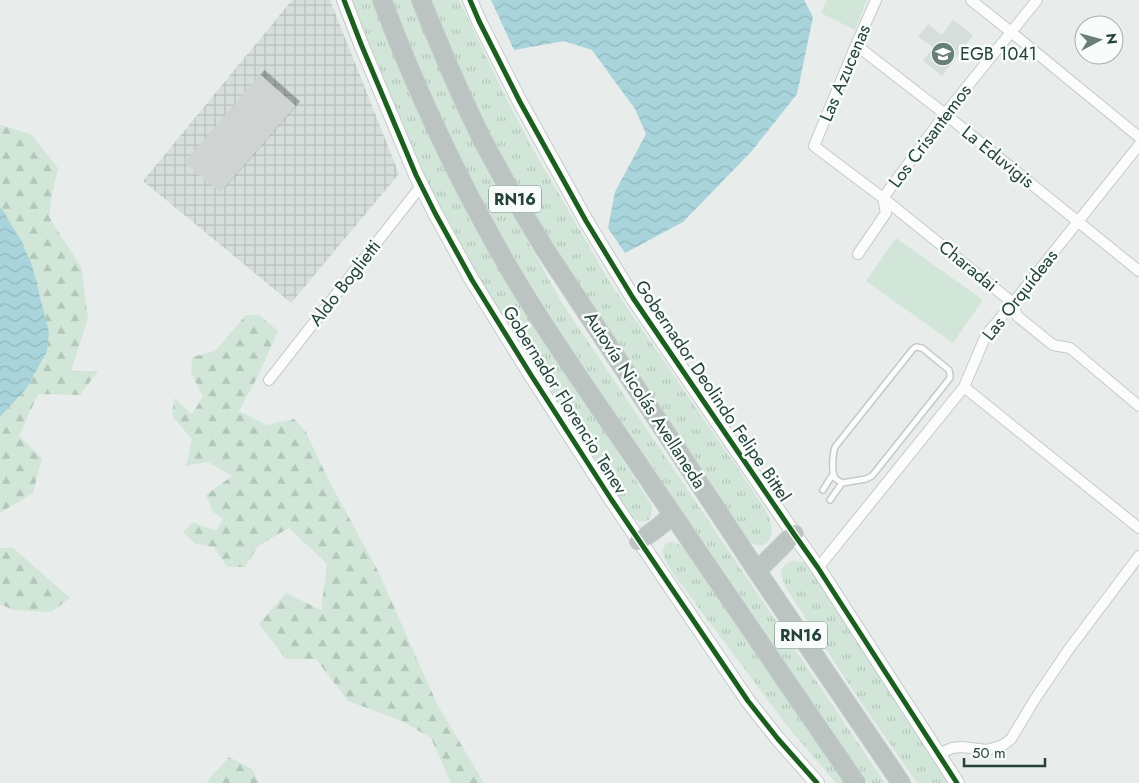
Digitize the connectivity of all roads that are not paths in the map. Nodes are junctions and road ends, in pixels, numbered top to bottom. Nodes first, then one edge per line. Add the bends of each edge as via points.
1 (344, 0) edge
2 (382, 0) edge
3 (420, 0) edge
4 (470, 0) edge
5 (876, 0) edge
6 (971, 0) edge
7 (1037, 0) edge
8 (1011, 32) junction
9 (856, 45) junction
10 (946, 114) junction
11 (1139, 137) edge
12 (1139, 145) edge
13 (814, 146) joint
14 (422, 186) junction
15 (883, 198) junction
16 (1078, 221) junction
17 (858, 254) dead end
18 (1139, 271) edge
19 (1013, 303) junction
20 (269, 380) dead end
21 (964, 387) junction
22 (1139, 406) edge
23 (833, 474) junction
24 (842, 483) junction
25 (823, 490) dead end
26 (830, 500) dead end
27 (673, 515) junction
28 (1139, 528) edge
29 (794, 534) junction
30 (639, 541) junction
31 (1139, 556) edge
32 (818, 568) junction
33 (757, 571) junction
34 (939, 754) junction
35 (817, 783) edge
36 (856, 783) edge
37 (901, 783) edge
38 (957, 783) edge

1 - 14 street, Gobernador Florencio Tenev
2 - 27 highway, RN16 via 436,128 500,252 541,319
3 - 33 highway, Autovía Nicolás Avellaneda / RN16 via 483,141 544,248
4 - 29 street, Gobernador Deolindo Felipe Bittel via 520,102 633,298
5 - 9 street, Las Azucenas
6 - 8 street
7 - 8 street, Los Crisantemos
8 - 10 street, Los Crisantemos
8 - 11 street
9 - 10 street, La Eduvigis
9 - 13 street, Las Azucenas
10 - 15 street, Los Crisantemos
10 - 16 street, La Eduvigis
12 - 16 street, Las Orquídeas
13 - 15 street, Charadai
14 - 20 street, Aldo Boglietti
14 - 30 street, Gobernador Florencio Tenev via 454,248 506,334
15 - 17 street, Los Crisantemos via 886,213
15 - 19 street, Charadai
16 - 18 street, La Eduvigis
16 - 19 street, Las Orquídeas
19 - 21 street, Las Orquídeas via 986,335
19 - 22 street, Charadai via 1017,316 1053,344 1070,348
21 - 28 street
21 - 32 street, Las Orquídeas
23 - 24 lane
23 - 24 lane via 837,443 912,350 922,348 948,370 949,380 872,476
23 - 25 lane
24 - 26 lane
27 - 30 highway
27 - 36 highway, RN16
29 - 32 street, Gobernador Deolindo Felipe Bittel
29 - 33 highway
30 - 35 street, Gobernador Florencio Tenev via 748,701
31 - 34 street via 1069,649 1011,739 987,750 962,747
32 - 34 street, Gobernador Deolindo Felipe Bittel
33 - 37 highway, Autovía Nicolás Avellaneda / RN16
34 - 38 street, Gobernador Deolindo Felipe Bittel

